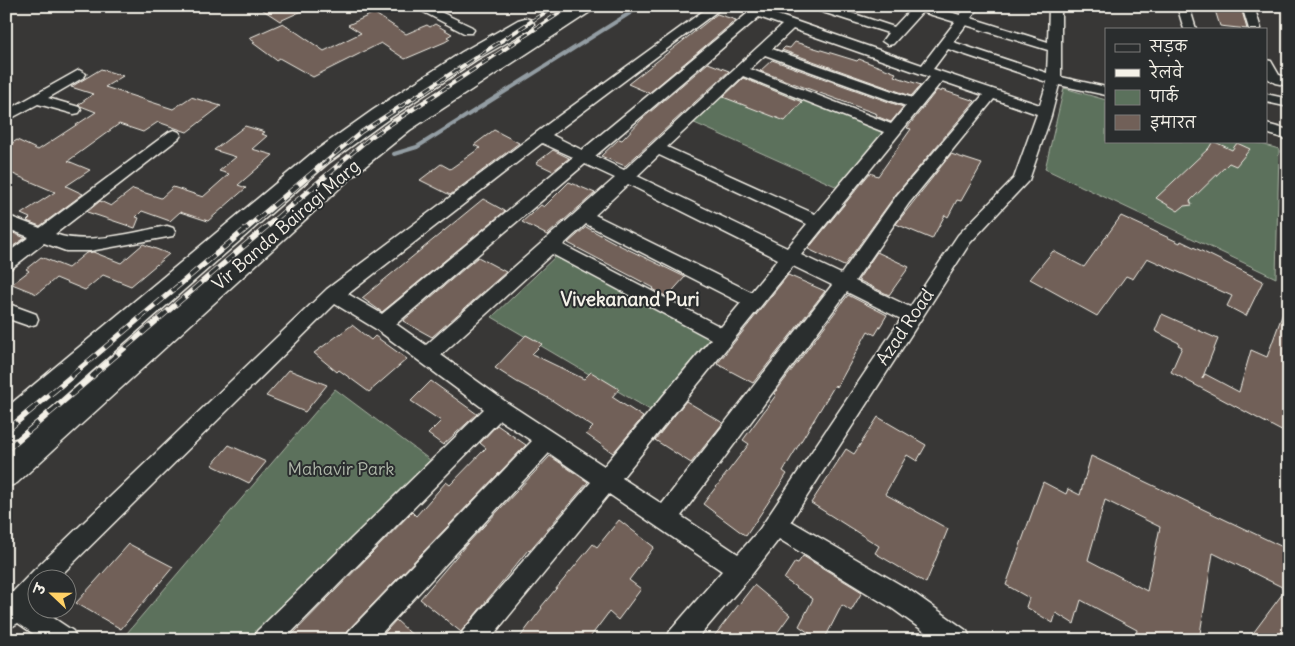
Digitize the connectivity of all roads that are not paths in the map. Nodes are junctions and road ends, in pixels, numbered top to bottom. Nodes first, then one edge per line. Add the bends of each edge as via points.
1 (418, 6) edge
2 (555, 6) edge
3 (587, 6) edge
4 (718, 6) edge
5 (739, 6) edge
6 (818, 6) edge
7 (856, 6) edge
8 (974, 6) edge
9 (1054, 6) edge
10 (1183, 6) edge
11 (1248, 6) edge
12 (919, 7) edge
13 (756, 12) junction
14 (846, 15) junction
15 (964, 21) junction
16 (791, 24) junction
17 (1190, 28) edge
18 (1255, 28) edge
19 (468, 30) dead end
20 (897, 32) junction
21 (946, 44) junction
22 (1054, 48) junction
23 (763, 50) junction
24 (877, 53) junction
25 (742, 70) junction
26 (1268, 70) edge
27 (932, 73) junction
28 (79, 74) dead end
29 (1054, 80) junction
30 (1289, 82) edge
31 (1105, 91) edge
32 (992, 93) junction
33 (37, 98) junction
34 (1268, 98) edge
35 (1289, 103) edge
36 (915, 104) junction
37 (74, 110) dead end
38 (1045, 112) junction
39 (6, 117) edge
40 (1268, 129) edge
41 (894, 130) junction
42 (174, 135) dead end
43 (1289, 135) edge
44 (541, 136) junction
45 (656, 148) junction
46 (583, 157) junction
47 (624, 177) junction
48 (584, 216) junction
49 (6, 221) edge
50 (818, 222) junction
51 (167, 232) dead end
52 (40, 237) junction
53 (550, 245) junction
54 (790, 257) junction
55 (6, 263) edge
56 (844, 283) junction
57 (333, 294) junction
58 (753, 301) junction
59 (6, 310) edge
60 (912, 316) junction
61 (29, 319) dead end
62 (383, 324) junction
63 (723, 337) junction
64 (428, 355) junction
65 (499, 408) junction
66 (6, 427) edge
67 (546, 440) junction
68 (6, 473) edge
69 (606, 481) junction
70 (665, 519) junction
71 (775, 524) junction
72 (52, 568) edge
73 (741, 570) junction
74 (28, 594) edge
75 (11, 612) edge
76 (64, 640) edge
77 (266, 640) edge
78 (358, 640) edge
79 (472, 640) edge
80 (679, 640) edge
81 (958, 640) edge

1 - 19 street
2 - 66 main road, Vir Banda Bairagi Marg via 461,61 319,159
3 - 68 main road, Vir Banda Bairagi Marg via 402,125
4 - 44 street
5 - 13 street
6 - 14 street
7 - 14 street
8 - 15 street
9 - 22 street, Azad Road
10 - 17 street
11 - 18 street
12 - 15 street
12 - 20 street
13 - 16 street
13 - 46 street
14 - 20 street
15 - 21 street
15 - 22 street
16 - 23 street
16 - 24 street
20 - 24 street
21 - 27 street
21 - 29 street
22 - 29 street, Azad Road
23 - 25 street
23 - 36 street
24 - 27 street
25 - 41 street
25 - 45 street
26 - 30 street via 1273,78
27 - 32 street
27 - 36 street
28 - 33 street
29 - 31 street
29 - 38 street, Azad Road
32 - 38 street
32 - 56 street via 904,199
33 - 37 street
33 - 39 street
34 - 35 street
36 - 41 street
38 - 60 street, Azad Road via 1021,180 964,239
40 - 43 street
41 - 50 street
42 - 52 street
44 - 46 street
44 - 57 street
45 - 47 street
45 - 50 street
46 - 47 street
46 - 62 street
47 - 48 street
47 - 54 street
48 - 53 street
48 - 58 street
49 - 52 street
50 - 54 street
51 - 52 street via 74,246
52 - 55 street
53 - 63 street
53 - 64 street
54 - 56 street
54 - 58 street
56 - 60 street
56 - 70 street
57 - 62 street
57 - 72 street
58 - 63 street
59 - 61 street
60 - 71 street, Azad Road
62 - 64 street
63 - 69 street
64 - 65 street
65 - 67 street
65 - 77 street
67 - 69 street
67 - 78 street
69 - 70 street
69 - 79 street
70 - 73 street
71 - 73 street, Azad Road
71 - 81 street via 902,600
73 - 80 street, Azad Road
74 - 75 street
75 - 76 street

